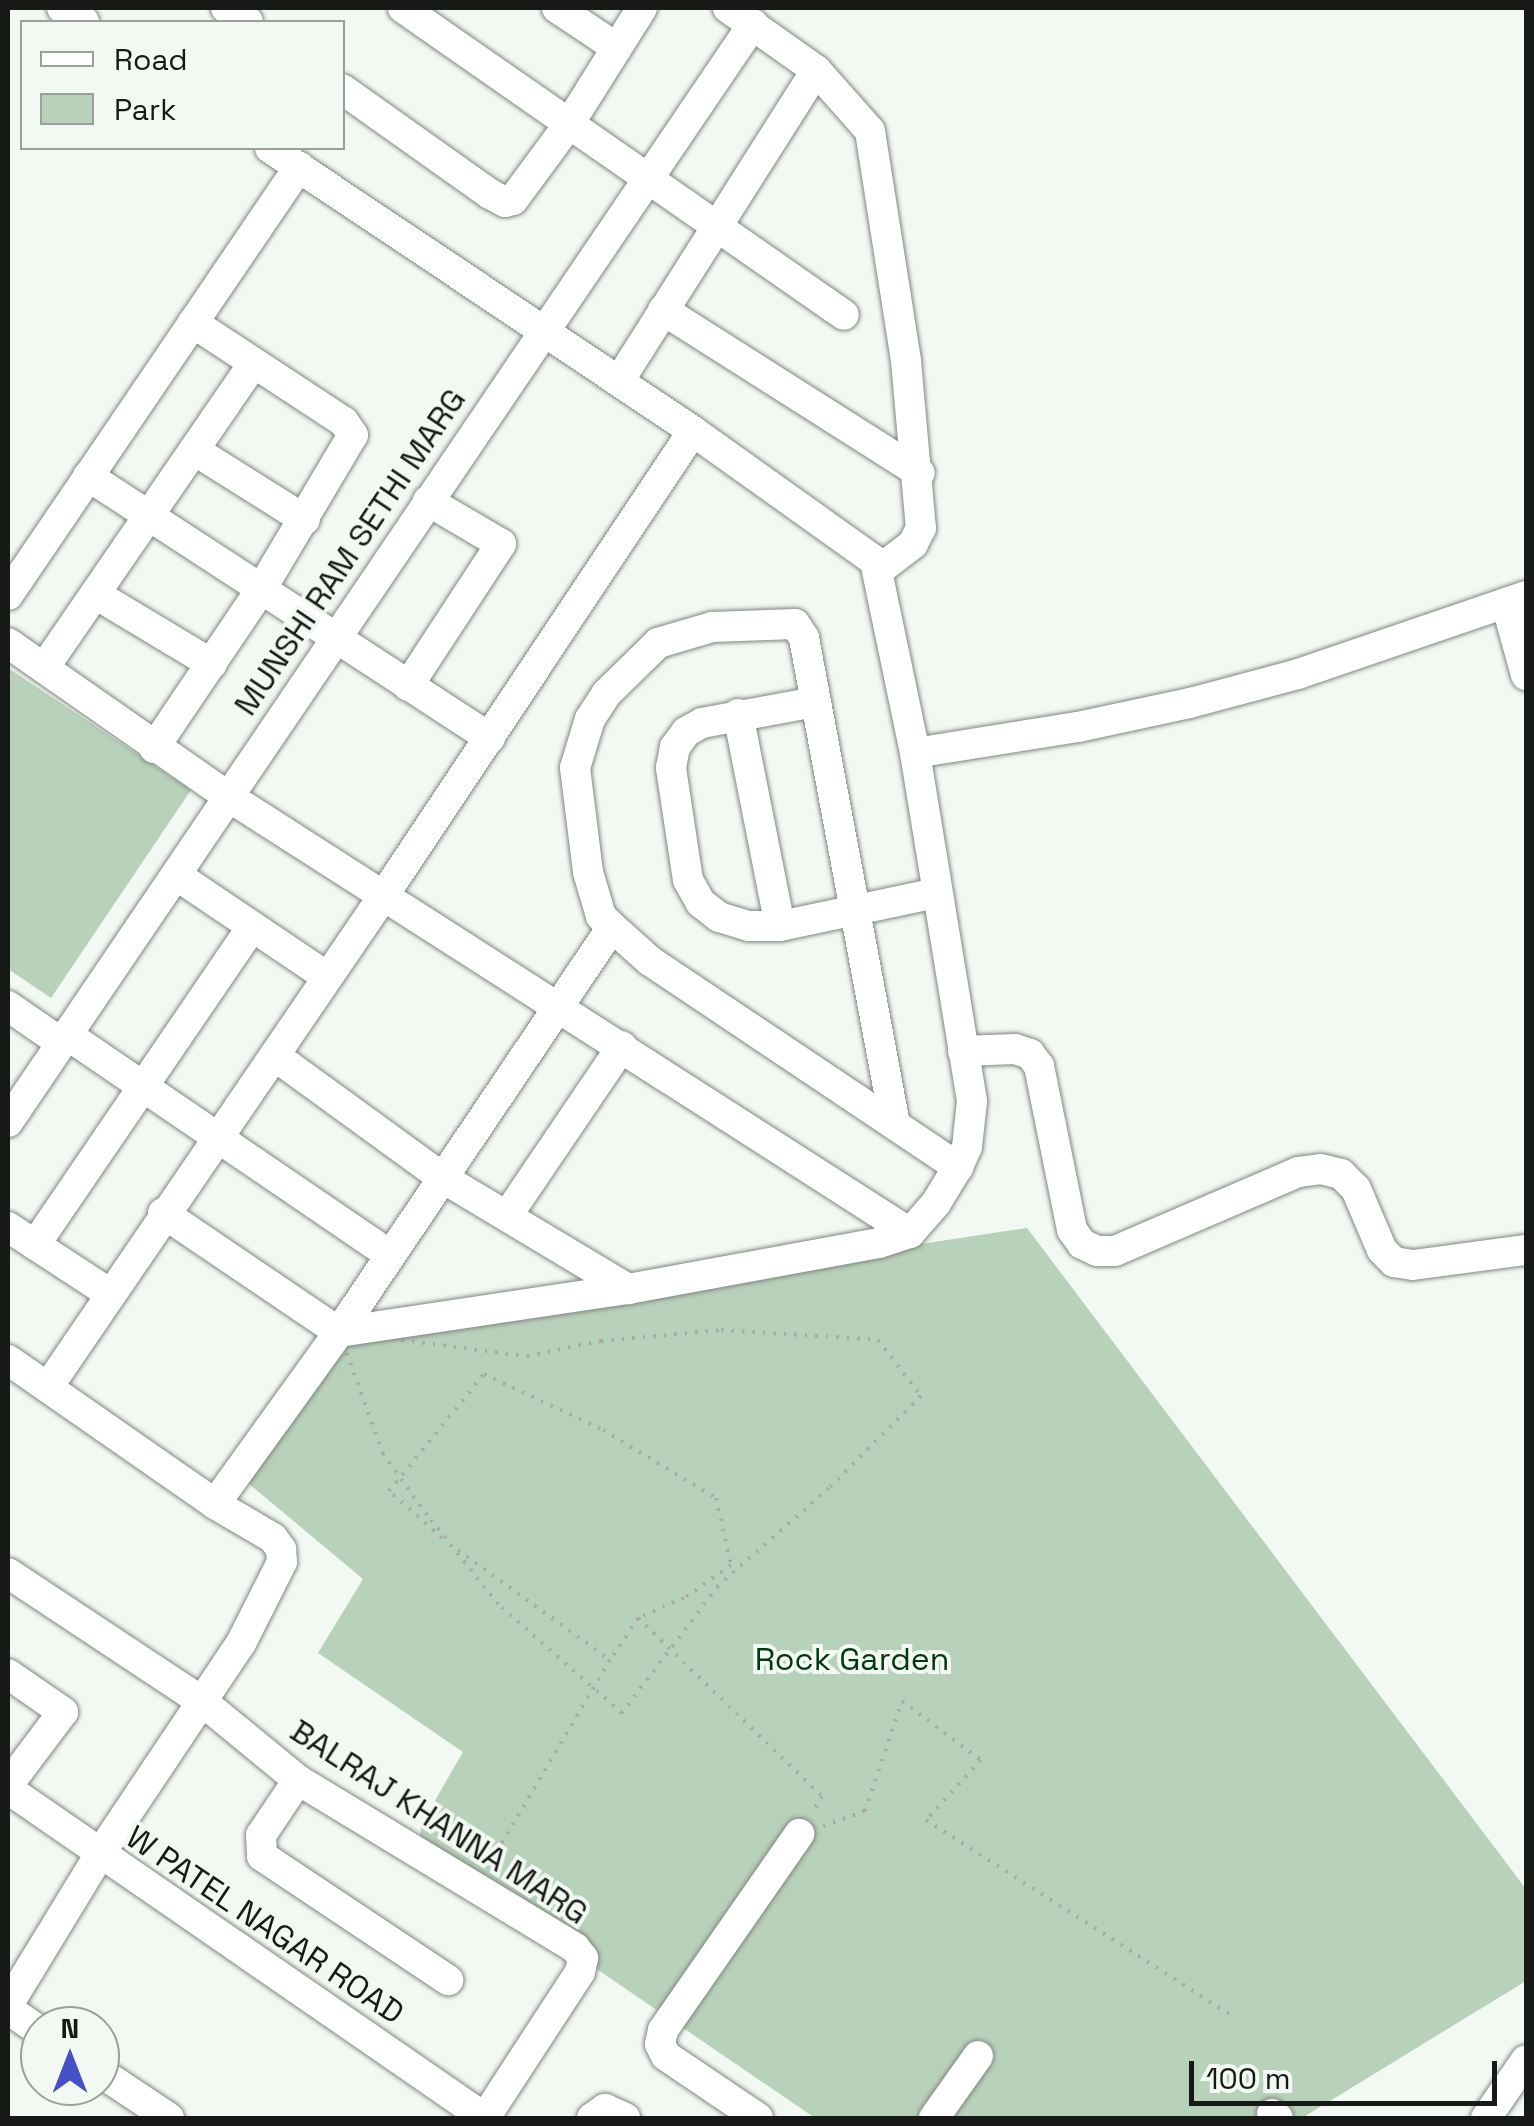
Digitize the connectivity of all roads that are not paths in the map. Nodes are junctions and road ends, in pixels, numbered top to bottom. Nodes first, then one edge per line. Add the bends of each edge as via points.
1 (404, 8) edge
2 (557, 8) edge
3 (642, 8) edge
4 (741, 16) edge
5 (617, 48) junction
6 (816, 70) junction
7 (345, 92) edge
8 (570, 124) junction
9 (273, 150) edge
10 (299, 167) junction
11 (646, 178) junction
12 (715, 226) junction
13 (663, 310) junction
14 (844, 316) dead end
15 (193, 323) junction
16 (545, 330) junction
17 (253, 364) junction
18 (619, 381) junction
19 (693, 431) junction
20 (194, 450) junction
21 (920, 473) junction
22 (88, 476) junction
23 (428, 501) junction
24 (150, 516) junction
25 (305, 520) junction
26 (879, 570) junction
27 (262, 588) junction
28 (98, 594) junction
29 (8, 595) edge
30 (1516, 600) edge
31 (336, 639) junction
32 (8, 643) edge
33 (212, 664) junction
34 (44, 668) junction
35 (1526, 675) edge
36 (408, 686) junction
37 (815, 702) junction
38 (738, 714) junction
39 (490, 738) junction
40 (154, 748) junction
41 (915, 753) junction
42 (226, 795) junction
43 (176, 876) junction
44 (937, 893) junction
45 (384, 895) junction
46 (856, 911) junction
47 (780, 926) junction
48 (252, 927) junction
49 (612, 927) junction
50 (327, 976) junction
51 (556, 1005) junction
52 (8, 1006) edge
53 (63, 1038) junction
54 (622, 1046) junction
55 (963, 1051) junction
56 (275, 1056) junction
57 (143, 1084) junction
58 (8, 1122) edge
59 (895, 1125) junction
60 (219, 1134) junction
61 (958, 1167) junction
62 (443, 1178) junction
63 (163, 1214) junction
64 (507, 1216) junction
65 (8, 1227) edge
66 (910, 1232) junction
67 (35, 1245) junction
68 (1526, 1250) edge
69 (390, 1255) junction
70 (628, 1288) junction
71 (110, 1293) junction
72 (338, 1332) junction
73 (8, 1360) edge
74 (48, 1386) junction
75 (215, 1504) junction
76 (8, 1573) edge
77 (8, 1674) edge
78 (202, 1702) junction
79 (298, 1780) junction
80 (8, 1787) edge
81 (799, 1834) road end
82 (100, 1854) junction
83 (448, 1980) dead end
84 (8, 2007) edge
85 (978, 2056) dead end
86 (1526, 2060) edge
87 (120, 2085) edge
88 (169, 2118) edge
89 (485, 2118) edge
90 (592, 2118) edge
91 (625, 2118) edge
92 (758, 2118) edge
93 (934, 2118) edge
94 (1486, 2118) edge

1 - 8 street
2 - 5 street
3 - 5 street
4 - 6 street
4 - 11 street, MUNSHI RAM SETHI MARG
5 - 8 street
6 - 12 street
6 - 21 street via 858,111 873,139
7 - 8 street via 506,202
8 - 11 street
9 - 10 street
10 - 15 street
10 - 16 street
11 - 12 street
11 - 16 street, MUNSHI RAM SETHI MARG
12 - 13 street
12 - 14 street
13 - 18 street
13 - 21 street
15 - 17 street
15 - 22 street
16 - 18 street
16 - 23 street, MUNSHI RAM SETHI MARG
17 - 20 street
17 - 25 street via 351,429 350,446
18 - 19 street
19 - 26 street via 863,550
19 - 39 street
20 - 24 street
20 - 25 street
21 - 26 street via 919,537
22 - 24 street
22 - 29 street
23 - 31 street, MUNSHI RAM SETHI MARG
23 - 36 street via 501,544
24 - 27 street
24 - 28 street
25 - 27 street
26 - 41 street
27 - 31 street
27 - 33 street
28 - 33 street
28 - 34 street
30 - 35 street
30 - 41 street via 1190,703
31 - 36 street
31 - 42 street, MUNSHI RAM SETHI MARG
32 - 34 street
33 - 40 street
34 - 40 street
36 - 39 street
37 - 38 street
37 - 46 street
37 - 49 street via 801,628 788,622 668,639 644,653 606,694 583,734 575,768 588,872 601,916
38 - 47 street
38 - 47 street via 686,732 674,747 671,768 688,880 720,918
39 - 45 street
40 - 42 street
41 - 44 street
42 - 43 street, MUNSHI RAM SETHI MARG
42 - 45 street
43 - 48 street
43 - 53 street, MUNSHI RAM SETHI MARG
44 - 46 street
44 - 55 street
45 - 50 street
45 - 51 street
46 - 47 street
46 - 59 street
48 - 50 street
48 - 57 street
49 - 51 street
49 - 59 street via 650,961
50 - 56 street
51 - 54 street
51 - 62 street
52 - 53 street
53 - 57 street
53 - 58 street, MUNSHI RAM SETHI MARG
54 - 64 street
54 - 66 street
55 - 61 street via 972,1101
55 - 68 street via 1016,1049 1039,1066 1072,1230 1096,1251 1114,1251 1298,1172 1321,1169 1341,1174 1356,1189 1382,1250 1394,1262
56 - 60 street
56 - 62 street
57 - 60 street
57 - 67 street
59 - 61 street
60 - 63 street
60 - 69 street
61 - 66 street
62 - 64 street
62 - 69 street
63 - 71 street
63 - 72 street
64 - 70 street
65 - 67 street
66 - 70 street
67 - 71 street
69 - 72 street
70 - 72 street
71 - 74 street
72 - 75 street
73 - 74 street
74 - 75 street
75 - 78 street via 274,1538 282,1562
76 - 78 street, BALRAJ KHANNA MARG
77 - 80 street via 63,1712
78 - 79 street, BALRAJ KHANNA MARG
78 - 82 street
79 - 83 street via 261,1835 262,1856
79 - 89 street, BALRAJ KHANNA MARG via 583,1958
80 - 82 street, W PATEL NAGAR ROAD
81 - 92 street via 662,2030 666,2056
82 - 84 street
82 - 89 street, W PATEL NAGAR ROAD
85 - 93 street
86 - 94 street
87 - 88 street
90 - 91 street via 605,2109

